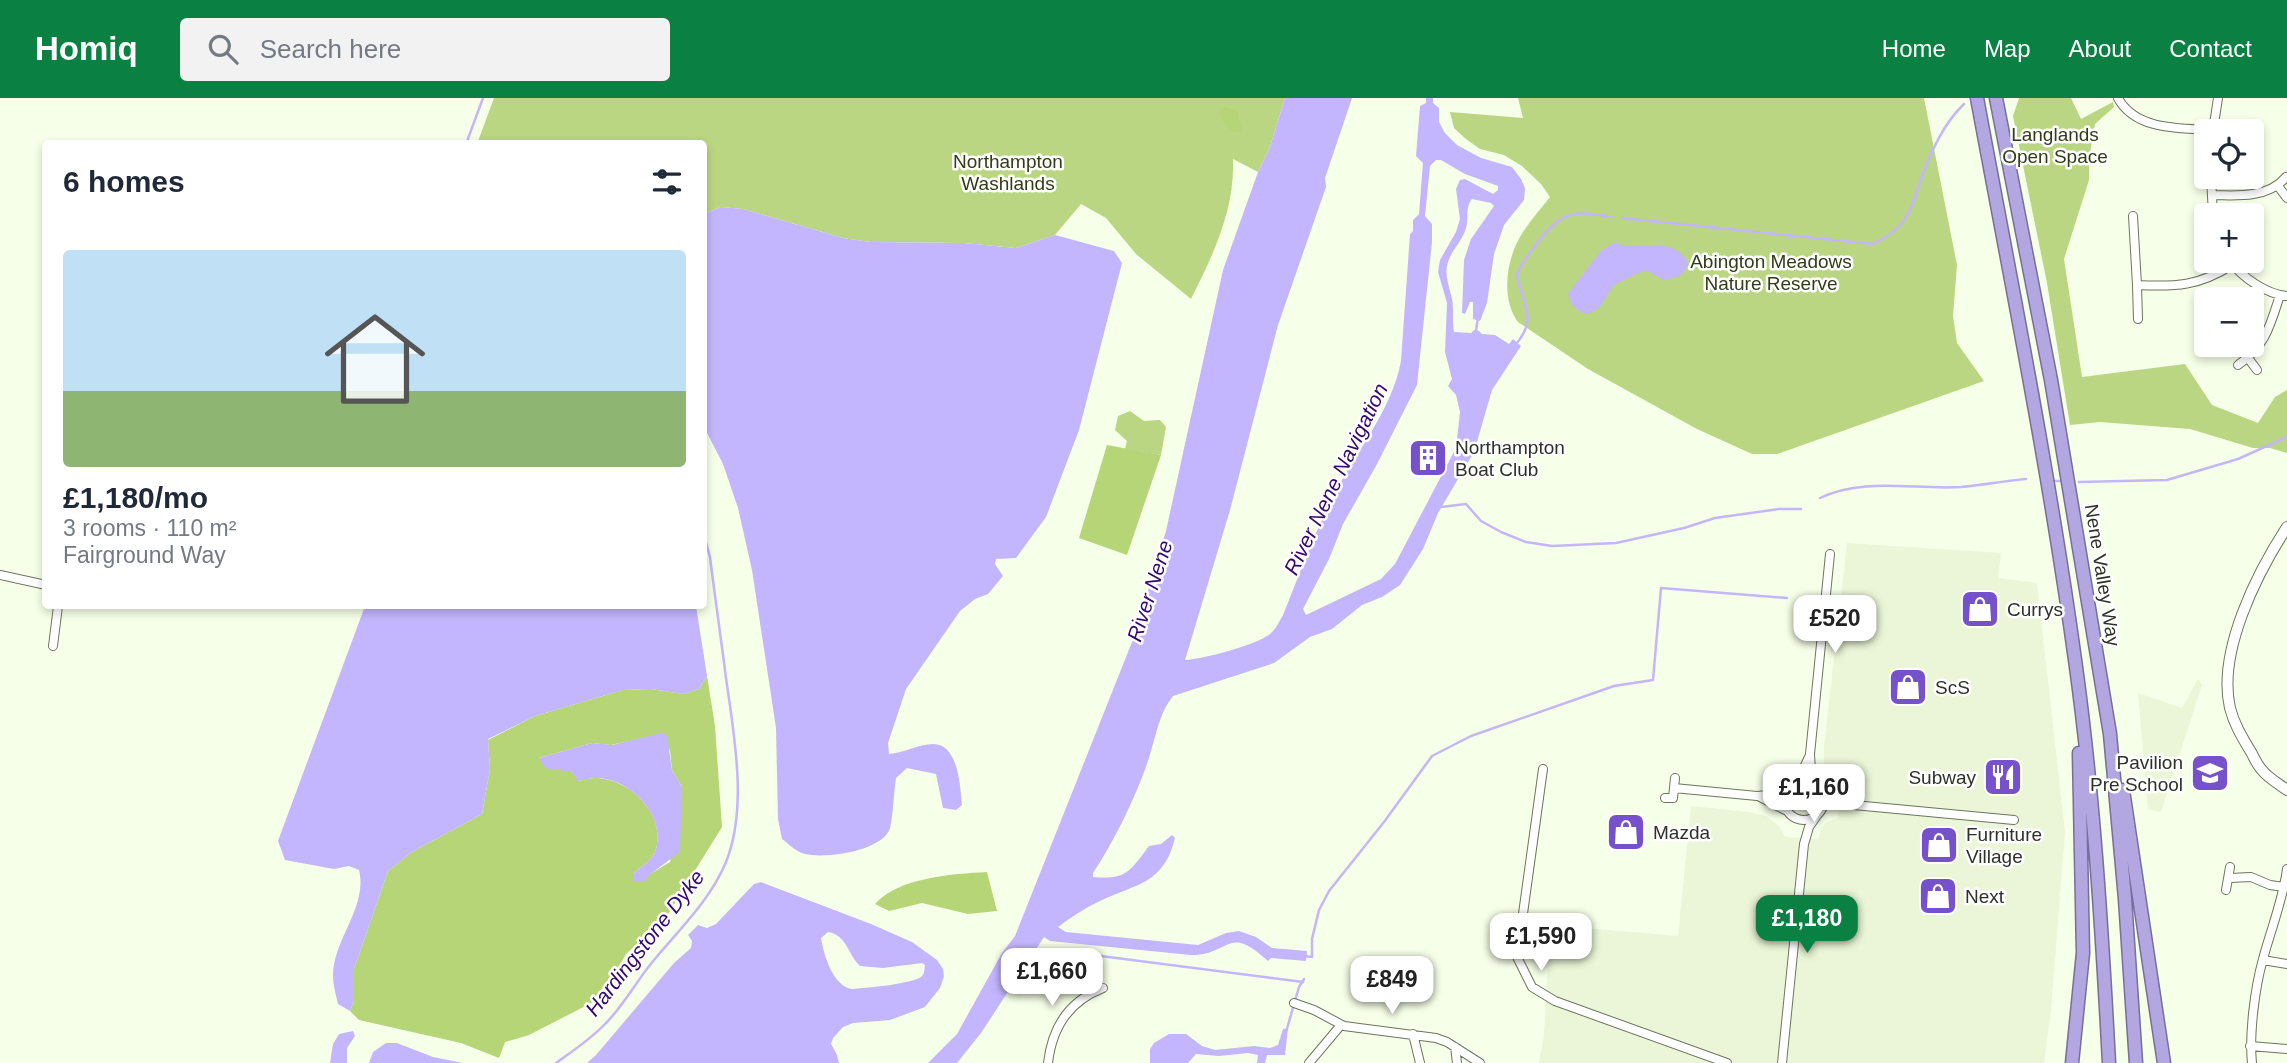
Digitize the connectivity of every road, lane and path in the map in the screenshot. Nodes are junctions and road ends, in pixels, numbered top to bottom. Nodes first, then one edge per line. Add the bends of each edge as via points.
1 (1977, 98) edge
2 (1997, 98) edge
3 (2118, 98) edge
4 (2218, 98) edge
5 (2215, 119) edge
6 (2194, 129) edge
7 (2286, 177) edge
8 (2278, 187) junction
9 (2212, 189) edge
10 (2212, 195) junction
11 (2287, 198) edge
12 (2212, 203) edge
13 (2133, 216) dead end
14 (2133, 227) junction
15 (2144, 227) dead end
16 (2219, 273) edge
17 (2244, 273) edge
18 (2137, 285) junction
19 (2284, 296) edge
20 (2137, 319) dead end
21 (2248, 358) junction
22 (2238, 365) dead end
23 (2257, 370) dead end
24 (2287, 527) edge
25 (1830, 554) dead end
26 (0, 575) edge
27 (42, 584) edge
28 (58, 609) edge
29 (53, 646) dead end
30 (2077, 670) junction
31 (2109, 734) junction
32 (1810, 754) junction
33 (1543, 769) dead end
34 (1675, 778) dead end
35 (1798, 780) junction
36 (1816, 783) junction
37 (1788, 787) junction
38 (1674, 788) junction
39 (2287, 790) edge
40 (1824, 793) junction
41 (1757, 796) junction
42 (1665, 798) dead end
43 (1843, 804) junction
44 (1790, 814) junction
45 (1818, 814) junction
46 (2014, 820) dead end
47 (1804, 845) junction
48 (2230, 867) dead end
49 (2287, 869) edge
50 (2230, 878) junction
51 (2284, 887) junction
52 (2225, 890) dead end
53 (2263, 960) junction
54 (2287, 964) edge
55 (1103, 988) dead end
56 (1294, 1003) dead end
57 (1341, 1025) junction
58 (1413, 1034) junction
59 (2250, 1046) junction
60 (1455, 1047) junction
61 (2287, 1049) edge
62 (1048, 1063) edge
63 (1308, 1063) edge
64 (1420, 1063) edge
65 (1457, 1063) edge
66 (1480, 1063) edge
67 (1727, 1063) edge
68 (1782, 1063) edge
69 (2072, 1063) edge
70 (2109, 1063) edge
71 (2136, 1063) edge
72 (2164, 1063) edge
73 (2252, 1063) edge

1 - 30 highway, Nene Valley Way via 2050,488
2 - 31 highway, Nene Valley Way via 2051,380
3 - 6 street via 2137,118
4 - 5 street
7 - 8 street
8 - 10 street via 2245,196
8 - 11 street
9 - 10 street
10 - 12 street
13 - 14 street
14 - 15 street
14 - 18 street
16 - 18 street via 2199,282
17 - 19 street
18 - 20 street
19 - 21 street via 2267,336
21 - 22 street
21 - 23 street
24 - 39 street via 2251,593 2239,628 2230,662 2229,699 2236,728 2262,771
25 - 32 street
26 - 27 street
28 - 29 street
30 - 69 highway via 2083,953
30 - 70 highway, Nene Valley Way
31 - 71 highway, Nene Valley Way
31 - 72 highway via 2120,775
32 - 35 street
32 - 36 street
33 - 67 street via 1517,957 1532,987 1555,1001
34 - 38 street
35 - 36 street
35 - 37 street
36 - 40 street
37 - 41 street
37 - 44 street via 1784,800
38 - 41 street
38 - 42 street via 1673,798
40 - 43 street
40 - 45 street
41 - 44 street
43 - 45 street
43 - 46 street
44 - 45 street via 1807,820
44 - 47 street via 1801,829
45 - 47 street
47 - 68 street
48 - 50 street
49 - 51 street
50 - 51 street via 2251,877
50 - 52 street
51 - 53 street
53 - 54 street
53 - 59 street
55 - 62 street via 1061,1020
56 - 57 street
57 - 58 street
57 - 63 street
58 - 60 street
58 - 64 street
59 - 61 street
59 - 73 street
60 - 65 street
60 - 66 street

